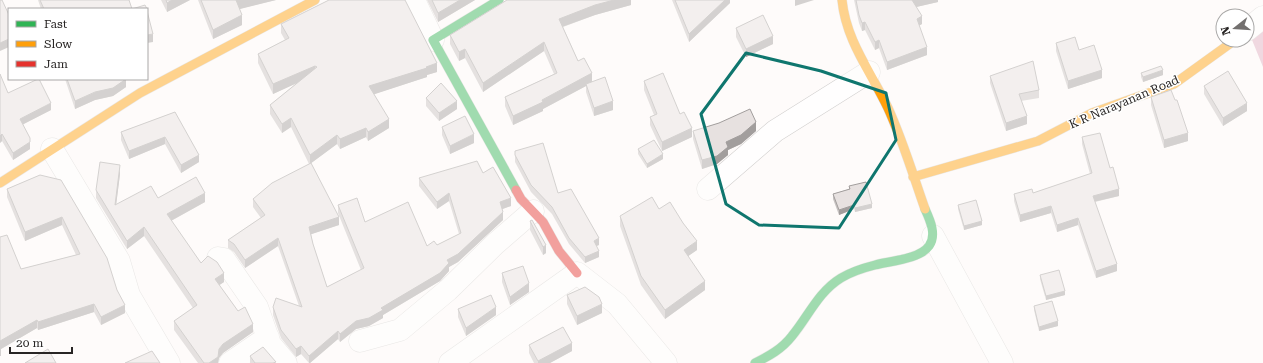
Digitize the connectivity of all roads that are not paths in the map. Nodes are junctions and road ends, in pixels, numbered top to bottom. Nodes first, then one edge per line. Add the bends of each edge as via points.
1 (315, 0) edge
2 (414, 0) edge
3 (499, 0) edge
4 (842, 0) edge
5 (1263, 17) edge
6 (1255, 24) edge
7 (433, 40) junction
8 (1224, 48) edge
9 (869, 72) junction
10 (52, 149) junction
11 (913, 177) junction
12 (0, 183) edge
13 (708, 189) dead end
14 (533, 211) junction
15 (933, 236) junction
16 (218, 258) dead end
17 (577, 273) junction
18 (268, 336) junction
19 (360, 341) dead end
20 (169, 363) edge
21 (230, 363) edge
22 (286, 363) edge
23 (450, 363) edge
24 (666, 363) edge
25 (756, 363) edge
26 (1002, 363) edge

1 - 10 street via 140,93
2 - 7 street
3 - 7 street
4 - 9 street via 849,31
5 - 6 street
7 - 14 street via 521,199
8 - 11 street, K R Narayanan Road via 1174,84 1092,113 1038,142
9 - 11 street via 888,108
9 - 13 street via 775,131
10 - 12 street
10 - 20 street via 119,261 129,295
11 - 15 street
14 - 17 street
14 - 19 street via 494,244 448,290 400,330
15 - 25 street via 929,248 919,253 872,266 835,282 819,297 784,346
15 - 26 street
16 - 18 street via 224,259 257,307
17 - 23 street
17 - 24 street via 617,304
18 - 21 street
18 - 22 street via 270,344

